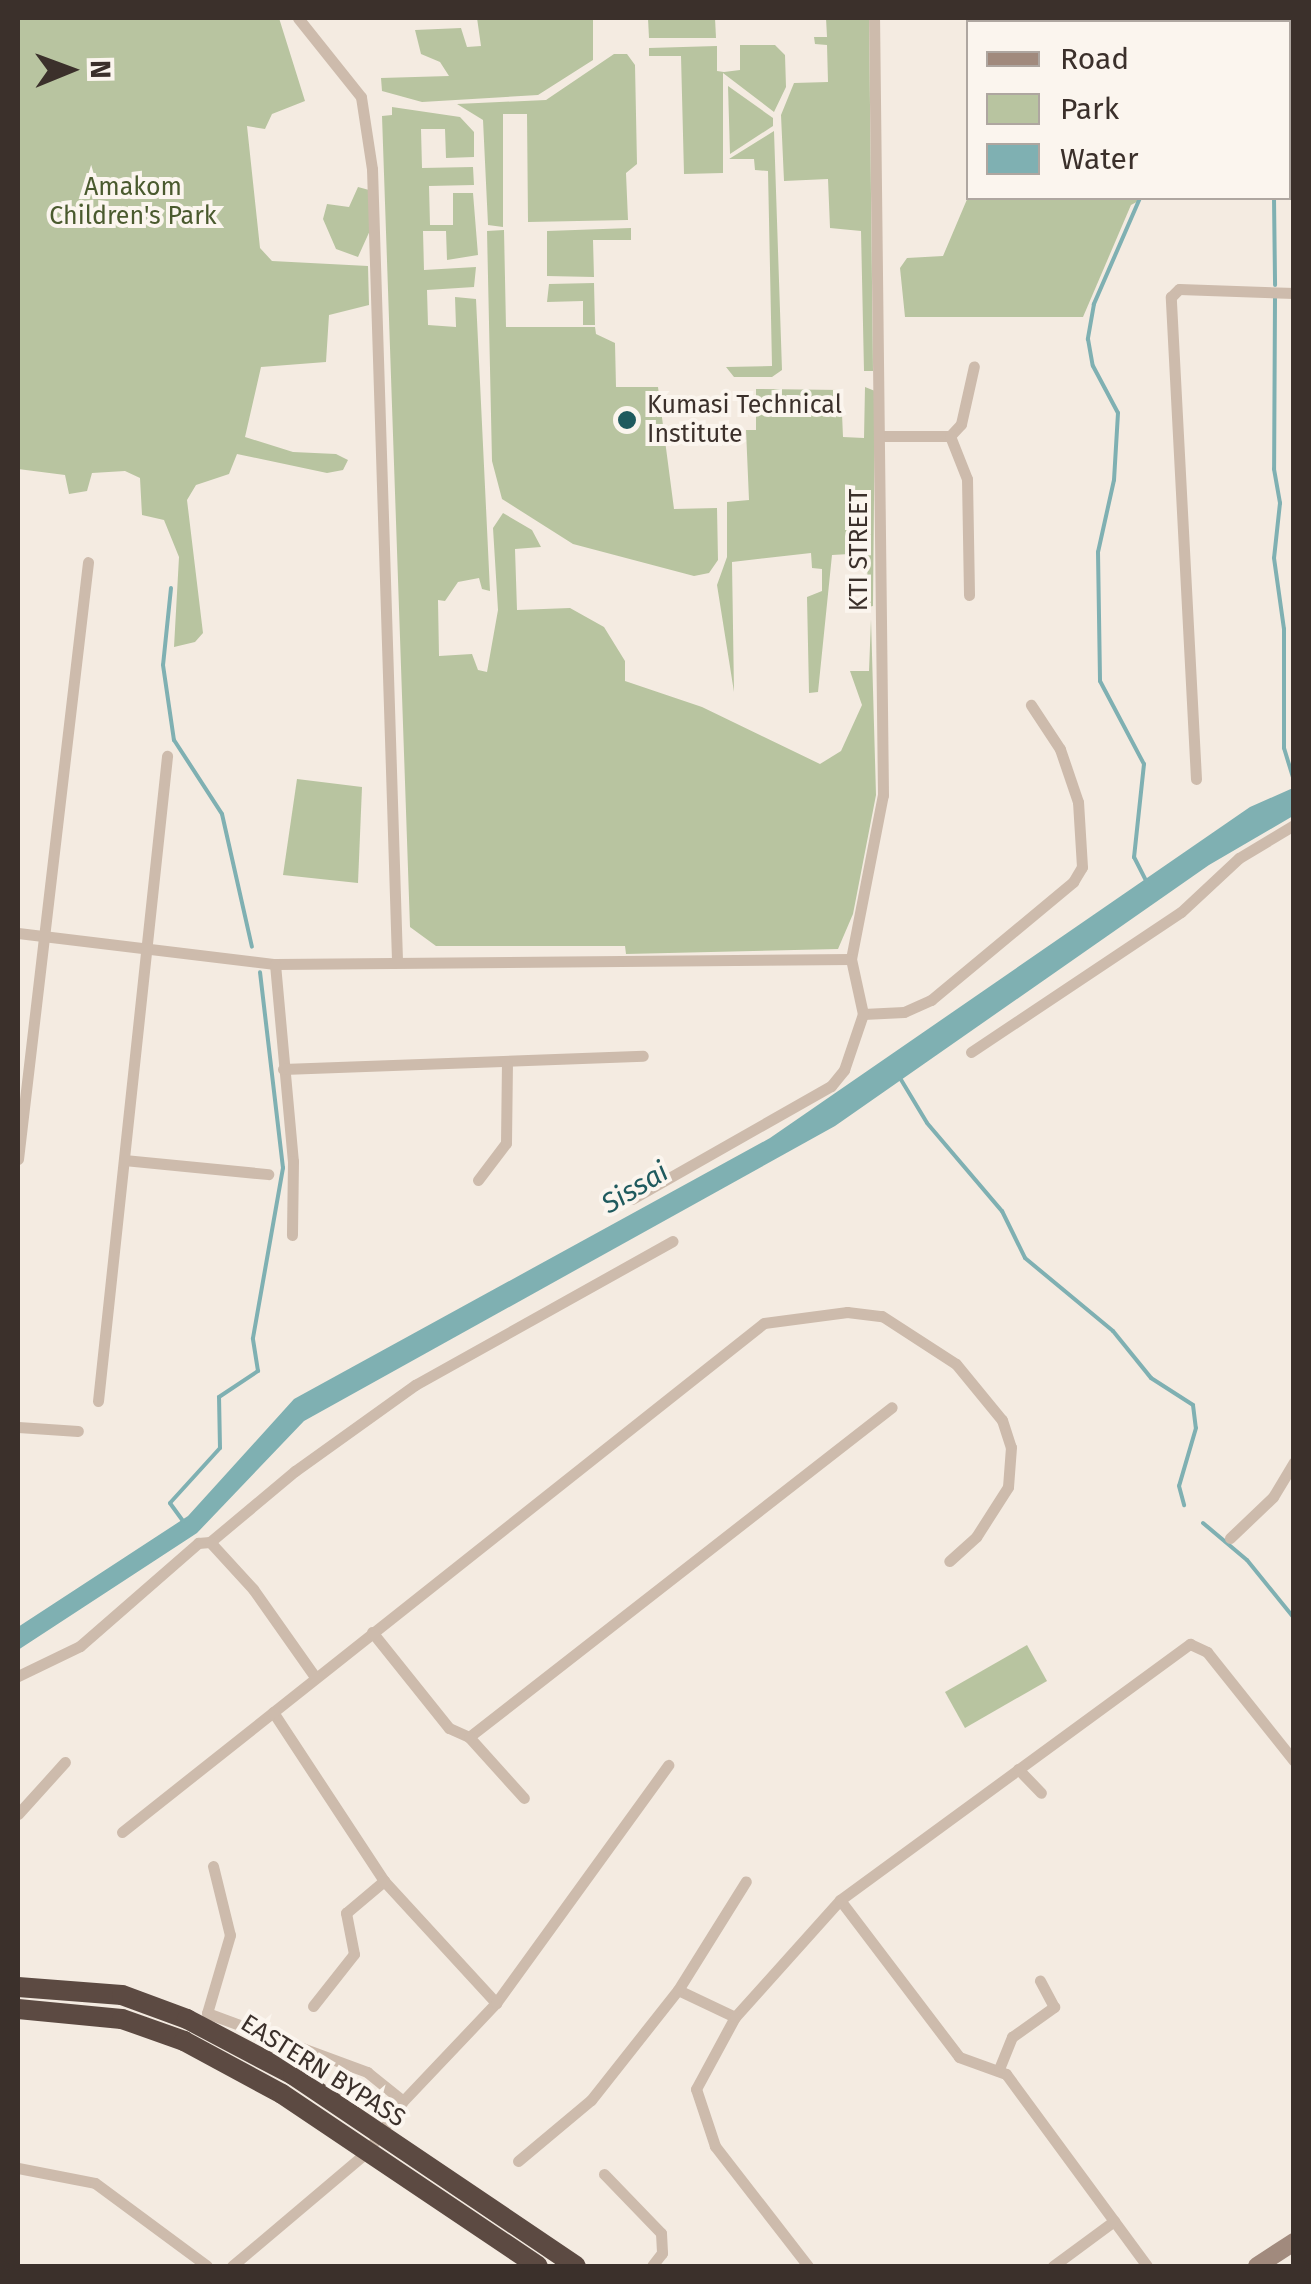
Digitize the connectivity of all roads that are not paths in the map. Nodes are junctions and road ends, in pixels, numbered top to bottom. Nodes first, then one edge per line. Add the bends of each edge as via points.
1 (298, 18) edge
2 (874, 18) edge
3 (1294, 293) edge
4 (974, 366) dead end
5 (882, 436) junction
6 (950, 436) junction
7 (88, 562) dead end
8 (969, 596) dead end
9 (1031, 705) dead end
10 (167, 756) dead end
11 (1196, 780) dead end
12 (1294, 825) edge
13 (18, 933) edge
14 (44, 936) junction
15 (148, 951) junction
16 (850, 958) junction
17 (397, 962) junction
18 (275, 964) junction
19 (864, 1014) junction
20 (971, 1052) dead end
21 (643, 1056) dead end
22 (507, 1066) junction
23 (283, 1069) junction
24 (18, 1158) edge
25 (124, 1160) junction
26 (268, 1174) dead end
27 (478, 1180) dead end
28 (632, 1199) dead end
29 (292, 1236) dead end
30 (673, 1240) dead end
31 (98, 1400) dead end
32 (892, 1406) dead end
33 (18, 1428) edge
34 (78, 1432) dead end
35 (1294, 1462) edge
36 (1230, 1538) dead end
37 (210, 1542) junction
38 (949, 1561) dead end
39 (372, 1632) junction
40 (18, 1676) edge
41 (315, 1677) junction
42 (273, 1712) junction
43 (469, 1738) junction
44 (1294, 1761) edge
45 (66, 1762) dead end
46 (668, 1766) dead end
47 (1018, 1769) junction
48 (1041, 1793) dead end
49 (524, 1798) dead end
50 (18, 1814) edge
51 (122, 1832) dead end
52 (213, 1866) dead end
53 (384, 1881) junction
54 (746, 1881) dead end
55 (840, 1900) junction
56 (1040, 1981) dead end
57 (18, 1987) edge
58 (678, 1990) junction
59 (496, 2003) junction
60 (313, 2006) dead end
61 (18, 2009) edge
62 (734, 2016) junction
63 (1000, 2068) junction
64 (403, 2100) junction
65 (374, 2143) junction
66 (518, 2161) dead end
67 (18, 2168) edge
68 (604, 2174) dead end
69 (1114, 2222) junction
70 (1294, 2242) edge
71 (207, 2266) edge
72 (232, 2266) edge
73 (538, 2266) edge
74 (576, 2266) edge
75 (652, 2266) edge
76 (808, 2266) edge
77 (1052, 2266) edge
78 (1148, 2266) edge
79 (1257, 2266) edge

1 - 17 street via 361,97 372,169
2 - 5 street, KTI STREET
3 - 11 street via 1179,289 1171,297
4 - 6 street via 962,424
5 - 6 street
5 - 16 street, KTI STREET via 883,795
6 - 8 street via 967,479
7 - 14 street
9 - 19 street via 1060,748 1078,802 1082,866 1074,882 931,1000 904,1012
10 - 15 street
12 - 20 street via 1239,858 1181,912
13 - 14 street
14 - 15 street
14 - 24 street
15 - 18 street
15 - 25 street
16 - 17 street
16 - 19 street
17 - 18 street
18 - 23 street
19 - 28 street via 832,1086
21 - 22 street
22 - 23 street
22 - 27 street via 506,1142
23 - 29 street
25 - 26 street
25 - 31 street
30 - 37 street via 415,1385
32 - 43 street
33 - 34 street
35 - 36 street via 1274,1496
37 - 40 street via 198,1543 80,1646
37 - 41 street
38 - 39 street via 976,1536 1008,1487 1010,1436 956,1364 882,1316 847,1312 758,1326
39 - 41 street
39 - 43 street via 449,1728
41 - 42 street
42 - 51 street
42 - 53 street
43 - 49 street
44 - 47 street via 1207,1652 1190,1644
45 - 50 street
46 - 59 street
47 - 48 street
47 - 55 street
52 - 64 street via 230,1935 207,2013 367,2072
53 - 59 street
53 - 60 street via 346,1913 354,1954
54 - 58 street
55 - 62 street
55 - 63 street via 958,2057
56 - 63 street via 1054,2006 1012,2036
57 - 65 highway, EASTERN BYPASS via 122,1996 186,2018 293,2076
58 - 62 street
58 - 66 street via 591,2100
59 - 64 street
61 - 65 highway, EASTERN BYPASS via 122,2019 184,2041
62 - 76 street via 696,2090 700,2116 715,2146
63 - 69 street
64 - 65 street
65 - 72 street
65 - 73 highway, EASTERN BYPASS
65 - 74 highway, EASTERN BYPASS
67 - 71 street via 96,2183
68 - 75 street via 661,2233 662,2252
69 - 77 street
69 - 78 street
70 - 79 street

